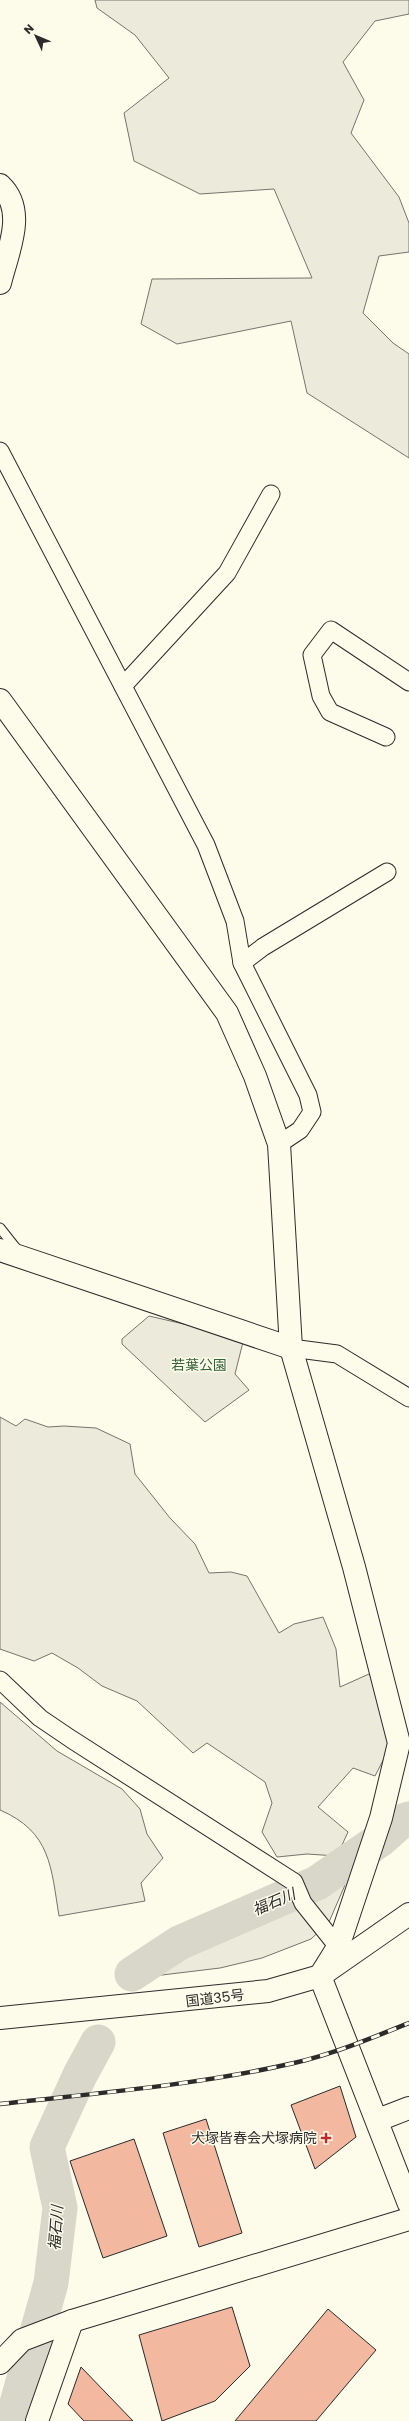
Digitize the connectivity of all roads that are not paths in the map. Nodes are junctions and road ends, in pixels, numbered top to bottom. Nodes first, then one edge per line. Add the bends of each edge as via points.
1 (0, 185) edge
2 (0, 283) edge
3 (0, 451) edge
4 (271, 494) dead end
5 (409, 682) edge
6 (123, 686) junction
7 (0, 700) edge
8 (386, 737) dead end
9 (387, 872) dead end
10 (242, 963) junction
11 (279, 1144) junction
12 (0, 1228) edge
13 (0, 1250) edge
14 (23, 1258) junction
15 (291, 1348) junction
16 (409, 1398) edge
17 (0, 1680) edge
18 (409, 1914) edge
19 (338, 1947) junction
20 (320, 1976) junction
21 (0, 2018) edge
22 (409, 2108) edge
23 (378, 2120) junction
24 (409, 2204) edge
25 (409, 2219) edge
26 (72, 2322) junction
27 (0, 2363) edge
28 (37, 2421) edge

1 - 2 main road via 13,210 13,239
3 - 6 street
4 - 6 street via 227,573
5 - 8 street via 331,630 312,655 321,696 330,712
6 - 10 street via 206,845 235,921
7 - 11 main road via 228,1013 255,1076
9 - 10 street via 263,947
10 - 11 street via 308,1095 312,1112 300,1130
11 - 15 main road
12 - 14 lane
13 - 14 main road
14 - 15 main road
15 - 16 street via 338,1354
15 - 19 main road via 354,1567 399,1743 381,1818
17 - 19 street via 40,1718 294,1882 303,1903
18 - 20 main road, 国道35号
19 - 20 main road
20 - 21 main road, 国道35号 via 268,1991
20 - 23 main road
22 - 23 main road
23 - 24 main road
25 - 26 main road
26 - 27 main road via 22,2340
26 - 28 main road

